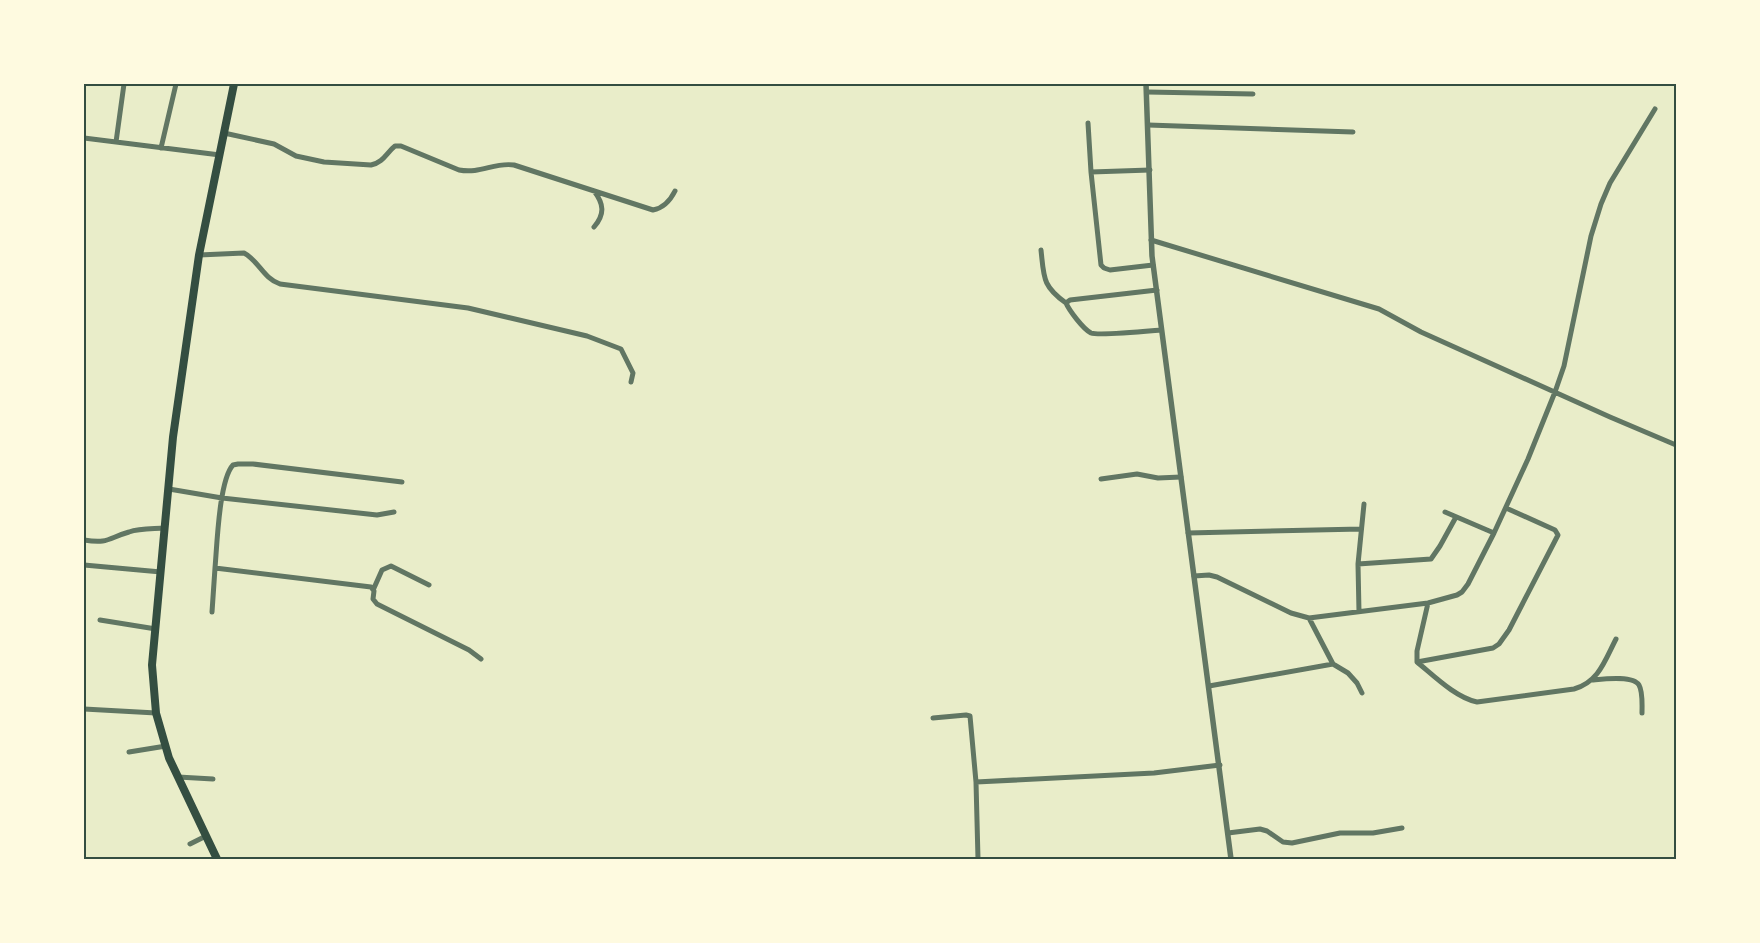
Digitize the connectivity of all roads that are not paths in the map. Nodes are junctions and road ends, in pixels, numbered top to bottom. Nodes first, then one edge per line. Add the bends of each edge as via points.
1 (124, 84) edge
2 (176, 84) edge
3 (234, 84) edge
4 (1146, 84) edge
5 (1147, 92) junction
6 (1253, 94) dead end
7 (1655, 109) dead end
8 (1088, 123) dead end
9 (1148, 125) junction
10 (1353, 132) dead end
11 (224, 134) junction
12 (84, 138) edge
13 (116, 142) junction
14 (161, 148) junction
15 (220, 155) junction
16 (1150, 170) junction
17 (1091, 172) junction
18 (593, 191) junction
19 (675, 191) dead end
20 (594, 227) dead end
21 (1151, 240) junction
22 (1041, 250) dead end
23 (198, 255) junction
24 (1154, 265) junction
25 (1156, 290) junction
26 (1066, 303) junction
27 (1161, 330) junction
28 (631, 382) dead end
29 (1555, 392) junction
30 (1676, 445) edge
31 (1181, 477) junction
32 (1101, 479) dead end
33 (402, 482) dead end
34 (169, 489) junction
35 (222, 498) junction
36 (1364, 504) dead end
37 (1506, 508) junction
38 (394, 512) dead end
39 (1445, 512) dead end
40 (1456, 517) junction
41 (165, 528) junction
42 (1360, 528) junction
43 (1188, 533) junction
44 (1494, 533) junction
45 (84, 540) edge
46 (1358, 564) junction
47 (84, 565) edge
48 (215, 568) junction
49 (161, 572) junction
50 (1194, 576) junction
51 (429, 585) dead end
52 (374, 588) junction
53 (1428, 603) junction
54 (212, 612) dead end
55 (1359, 612) junction
56 (1309, 618) junction
57 (100, 620) dead end
58 (156, 629) junction
59 (1616, 639) dead end
60 (481, 659) dead end
61 (1417, 662) junction
62 (1333, 664) junction
63 (1592, 680) junction
64 (1209, 686) junction
65 (1362, 693) dead end
66 (84, 709) edge
67 (156, 713) junction
68 (1642, 713) dead end
69 (933, 718) dead end
70 (166, 746) junction
71 (129, 752) dead end
72 (1220, 764) junction
73 (178, 777) junction
74 (213, 779) dead end
75 (976, 782) junction
76 (1402, 828) dead end
77 (1228, 833) junction
78 (206, 836) junction
79 (190, 844) dead end
80 (217, 859) edge
81 (978, 859) edge
82 (1231, 859) edge

1 - 13 street
2 - 14 street
3 - 11 main road
4 - 5 street
5 - 6 street
5 - 9 street
7 - 29 street via 1610,183 1595,219 1564,366
8 - 17 street
9 - 10 street
9 - 16 street
11 - 15 main road
11 - 18 street via 274,144 296,156 324,162 371,165 382,161 395,146 401,146 459,170 480,171 506,164
12 - 13 street
13 - 14 street
14 - 15 street
15 - 23 main road
16 - 17 street
16 - 21 street
17 - 24 street via 1101,265 1110,270
18 - 19 street via 653,210 667,203
18 - 20 street via 603,208
21 - 24 street
21 - 29 street via 1379,309 1421,332
22 - 26 street via 1044,279 1058,298
23 - 28 street via 244,253 266,276 280,284 468,308 587,336 621,348 633,373
23 - 34 main road
24 - 25 street
25 - 26 street
25 - 27 street
26 - 27 street via 1090,332
27 - 31 street
29 - 30 street
29 - 37 street
31 - 32 street via 1158,478 1137,474
31 - 43 street
33 - 35 street via 238,464 229,469
34 - 35 street
34 - 41 main road
35 - 38 street via 377,515
35 - 48 street
36 - 42 street
37 - 44 street
37 - 61 street via 1555,530 1558,536 1509,630 1500,644 1493,648
39 - 40 street
40 - 44 street
40 - 46 street via 1431,559
41 - 45 street via 130,531 98,542
41 - 49 main road
42 - 43 street
42 - 46 street
43 - 50 street
44 - 53 street via 1462,592
46 - 55 street
47 - 49 street
48 - 52 street
48 - 54 street
49 - 58 main road
50 - 56 street via 1217,577
50 - 64 street
51 - 52 street via 391,566 382,570
52 - 60 street via 373,599 377,604
53 - 55 street
53 - 61 street
55 - 56 street
56 - 62 street
57 - 58 street
58 - 67 main road via 152,665
59 - 63 street via 1602,668
61 - 63 street via 1461,696 1477,702 1574,689
62 - 64 street
62 - 65 street via 1348,673
63 - 68 street via 1621,678 1636,682 1640,687
64 - 72 street
66 - 67 street
67 - 70 main road
69 - 75 street via 970,716
70 - 71 street
70 - 73 main road
72 - 75 street via 1154,773
72 - 77 street
73 - 74 street
73 - 78 main road
75 - 81 street
76 - 77 street via 1373,833 1340,833 1292,843 1283,842 1260,829
77 - 82 street
78 - 79 street
78 - 80 main road

